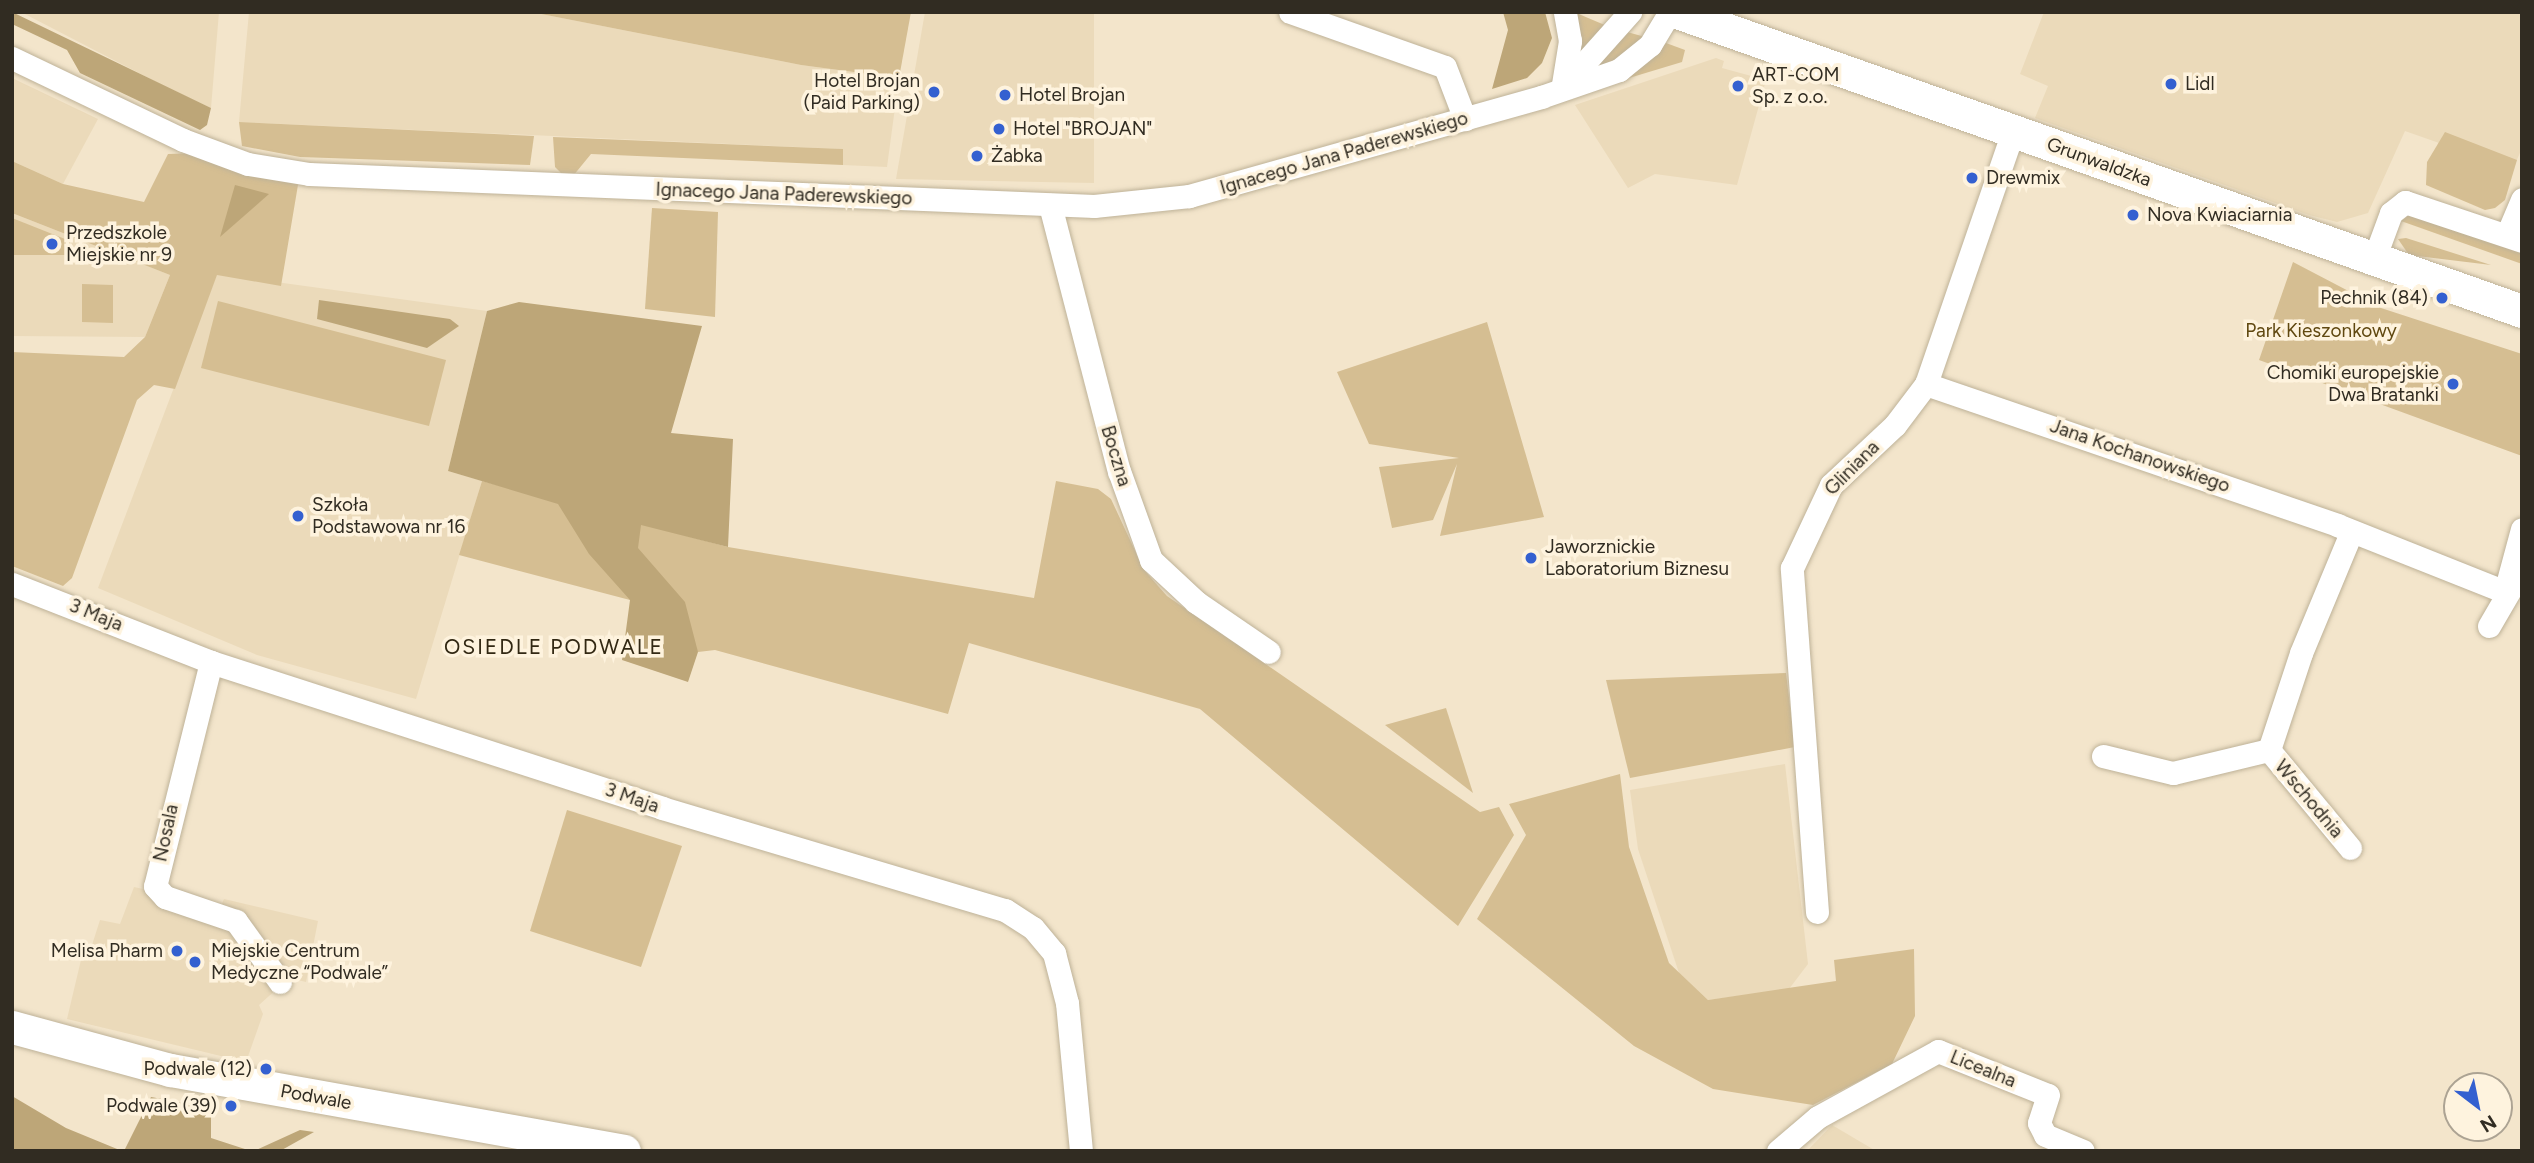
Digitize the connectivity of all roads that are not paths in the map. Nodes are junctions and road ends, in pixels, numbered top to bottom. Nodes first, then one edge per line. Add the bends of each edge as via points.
1 (1290, 12) edge
2 (1565, 12) edge
3 (1630, 12) edge
4 (1670, 12) edge
5 (1677, 12) edge
6 (12, 58) edge
7 (1563, 87) junction
8 (1465, 119) junction
9 (2013, 131) junction
10 (2522, 199) edge
11 (1050, 205) junction
12 (2514, 238) edge
13 (2374, 258) junction
14 (2522, 311) edge
15 (1926, 384) junction
16 (2522, 529) edge
17 (2351, 534) junction
18 (12, 584) edge
19 (2513, 584) edge
20 (2489, 626) dead end
21 (1269, 652) dead end
22 (211, 662) junction
23 (2269, 750) junction
24 (2103, 756) dead end
25 (2350, 848) dead end
26 (1817, 912) dead end
27 (280, 982) dead end
28 (12, 1027) edge
29 (624, 1151) edge
30 (1081, 1151) edge
31 (1778, 1151) edge
32 (2083, 1151) edge

1 - 8 street via 1445,68
2 - 7 street via 1570,41
3 - 7 street
4 - 7 street, Ignacego Jana Paderewskiego via 1650,45 1619,70
5 - 9 street, Grunwaldzka
6 - 11 street, Ignacego Jana Paderewskiego via 194,145 248,164 309,174
7 - 8 street, Ignacego Jana Paderewskiego
8 - 11 street, Ignacego Jana Paderewskiego via 1189,196
9 - 13 street, Grunwaldzka
9 - 15 street, Gliniana
10 - 12 street
11 - 21 street, Boczna via 1119,471 1151,560 1196,602
12 - 13 street via 2405,202 2391,213
13 - 14 street, Grunwaldzka
15 - 17 street, Jana Kochanowskiego
15 - 26 street, Gliniana via 1895,425 1831,485 1792,568
16 - 19 street
17 - 19 street, Jana Kochanowskiego
17 - 23 street via 2301,653
18 - 22 street, 3 Maja
19 - 20 street
22 - 27 street, Nosala via 155,886 165,897 236,921
22 - 30 street, 3 Maja via 1020,918 1046,940 1062,979
23 - 24 street via 2173,773
23 - 25 street, Wschodnia
28 - 29 street, Podwale via 170,1070
31 - 32 street, Licealna via 1818,1117 1938,1051 2048,1095 2039,1123 2045,1135

